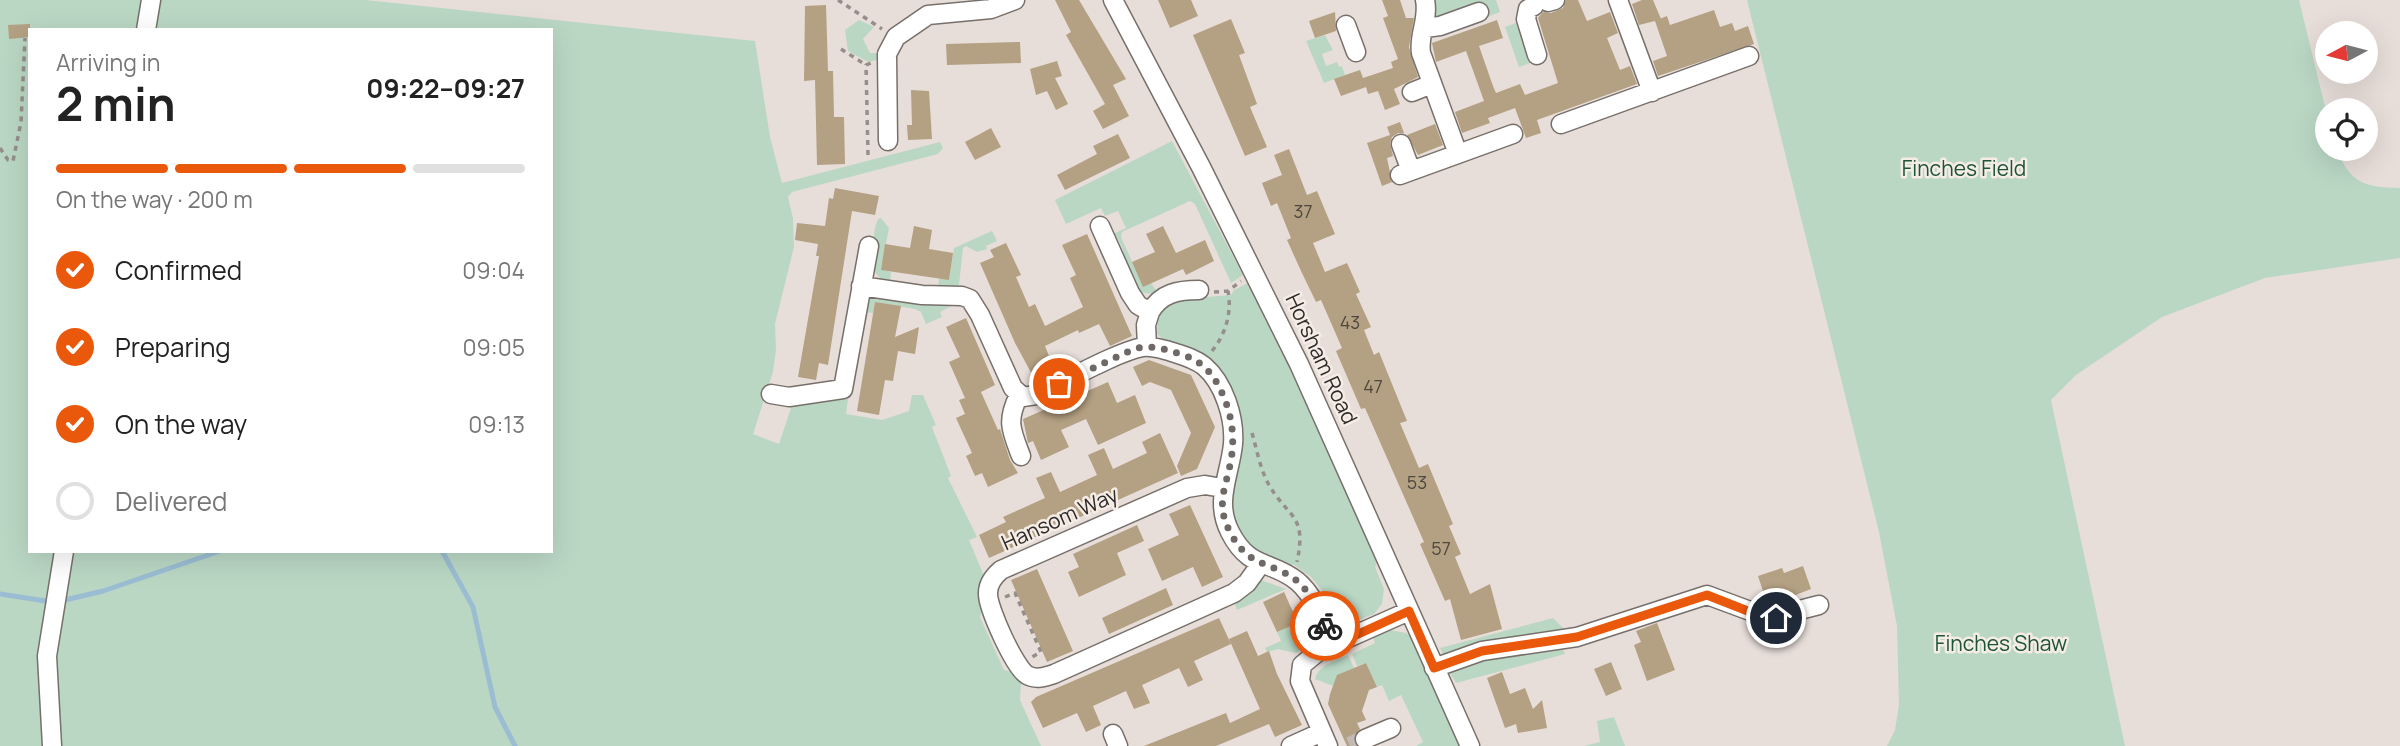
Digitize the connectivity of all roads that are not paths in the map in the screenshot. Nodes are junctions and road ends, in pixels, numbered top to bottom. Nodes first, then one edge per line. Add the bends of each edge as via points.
1 (151, 0) edge
2 (1015, 0) edge
3 (1113, 0) edge
4 (1425, 0) edge
5 (1618, 0) edge
6 (1546, 3) edge
7 (1479, 12) dead end
8 (1346, 25) dead end
9 (146, 28) edge
10 (1425, 28) junction
11 (1356, 51) dead end
12 (1537, 55) dead end
13 (1749, 56) dead end
14 (1432, 83) junction
15 (1412, 92) dead end
16 (1652, 92) junction
17 (1561, 124) dead end
18 (1513, 134) dead end
19 (888, 141) dead end
20 (1401, 144) dead end
21 (1458, 154) junction
22 (1100, 226) dead end
23 (869, 246) dead end
24 (861, 286) junction
25 (1199, 290) road end
26 (1150, 313) junction
27 (1147, 346) junction
28 (771, 394) dead end
29 (1019, 395) junction
30 (1021, 456) dead end
31 (1223, 488) junction
32 (64, 553) edge
33 (1260, 565) junction
34 (1819, 605) dead end
35 (1409, 611) junction
36 (1334, 645) junction
37 (1434, 668) junction
38 (1391, 728) dead end
39 (1325, 739) edge
40 (1365, 739) dead end
41 (52, 746) edge
42 (1291, 746) edge
43 (1470, 746) edge

1 - 9 street
2 - 19 street via 992,9 928,15 896,37 887,54
3 - 35 street, Horsham Road via 1255,274
4 - 10 street
5 - 16 street
6 - 12 street via 1528,9
7 - 10 street
8 - 11 street
10 - 14 street via 1420,47
13 - 16 street
14 - 15 street
14 - 21 street
16 - 17 street
18 - 21 street
20 - 21 street via 1405,173
22 - 26 street via 1130,293
23 - 24 street
24 - 28 street via 843,389 789,397
24 - 29 street via 970,299
25 - 26 street via 1169,294
26 - 27 street
27 - 29 street via 1036,395
27 - 31 street via 1199,362 1218,384 1232,425 1231,461
29 - 30 street via 1010,421
31 - 33 street via 1228,530
31 - 33 street, Hansom Way via 1187,488 1001,570 990,583 989,604 1017,664 1033,678 1054,674 1234,593
32 - 41 street via 47,656
33 - 36 street via 1290,577 1310,596
34 - 37 street via 1769,618 1718,597 1703,596 1577,637 1482,651
35 - 36 street
35 - 37 street, Horsham Road
36 - 39 street via 1309,657 1300,671 1301,687
37 - 43 street, Horsham Road
38 - 40 street
39 - 42 street

